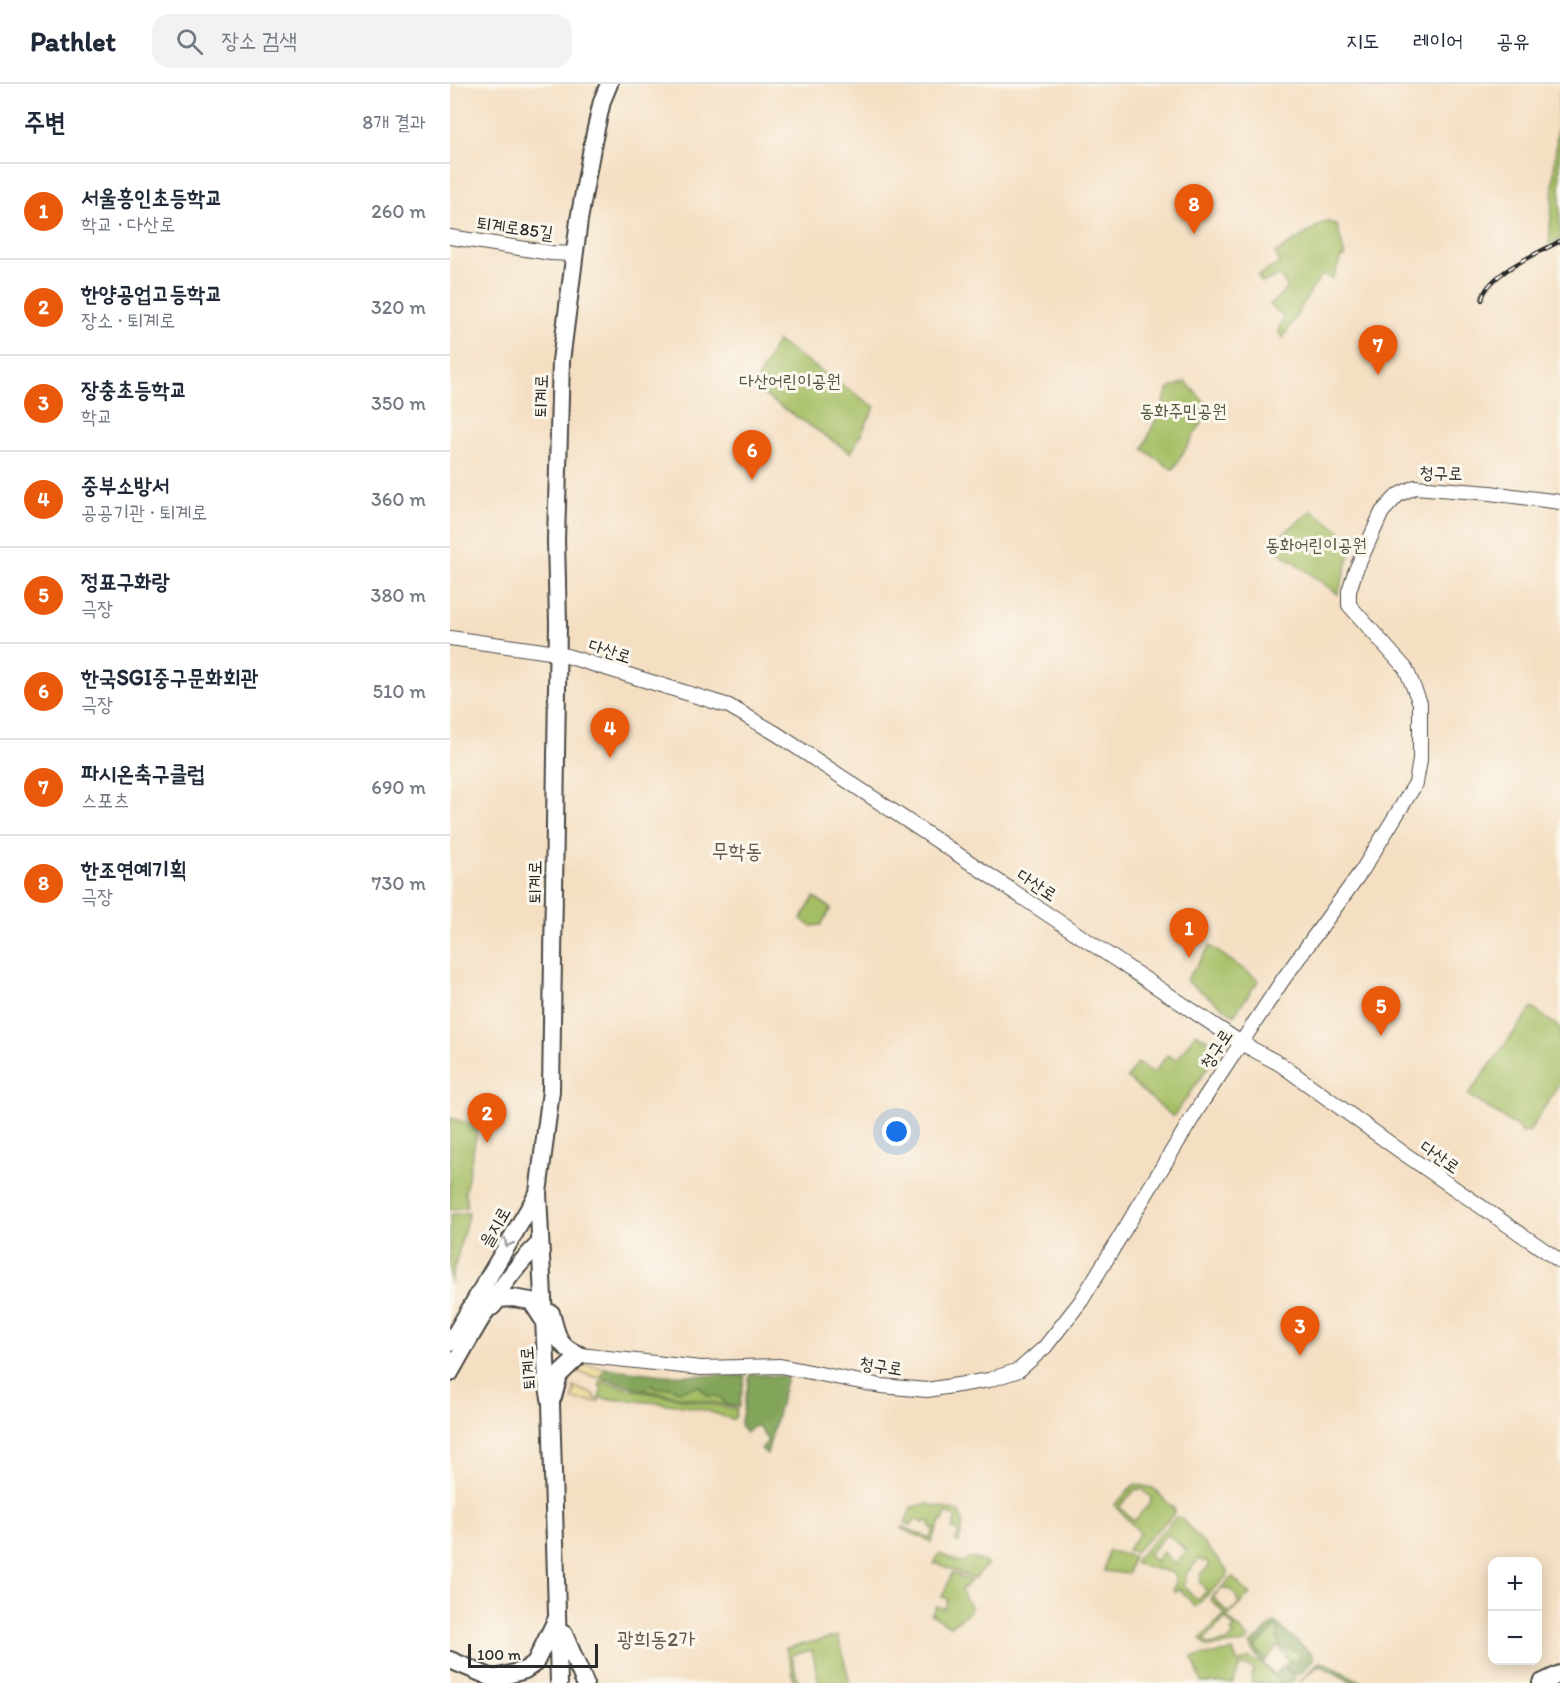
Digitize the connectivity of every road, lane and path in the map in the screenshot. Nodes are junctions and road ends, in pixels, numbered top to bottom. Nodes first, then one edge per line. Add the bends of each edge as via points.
1 (609, 84) edge
2 (450, 237) edge
3 (575, 254) junction
4 (1560, 502) edge
5 (450, 638) edge
6 (557, 652) junction
7 (1241, 1043) junction
8 (538, 1193) junction
9 (540, 1243) junction
10 (1560, 1261) edge
11 (543, 1284) junction
12 (545, 1321) junction
13 (472, 1335) junction
14 (450, 1342) edge
15 (580, 1355) junction
16 (450, 1373) edge
17 (551, 1403) junction
18 (558, 1616) junction
19 (450, 1660) edge
20 (1560, 1674) edge
21 (497, 1682) edge
22 (560, 1683) edge
23 (585, 1683) edge
24 (1541, 1683) edge

1 - 3 main road, 퇴계로 via 593,142
2 - 3 main road, 퇴계로85길
3 - 6 main road, 퇴계로 via 561,361
4 - 7 main road, 청구로 via 1415,487 1398,495 1382,512 1355,572 1349,591 1350,605 1406,669 1420,703 1416,783 1363,869
5 - 6 main road, 다산로
6 - 7 main road, 다산로 via 729,706 777,734
6 - 8 main road, 퇴계로 via 550,1102
7 - 10 main road, 다산로 via 1280,1064
7 - 15 main road, 청구로 via 1082,1301 1045,1347 1019,1370 988,1380 927,1390 881,1386 780,1366 701,1368
8 - 9 main road, 퇴계로
8 -> 14 main road, 을지로
9 - 11 main road, 퇴계로
9 - 13 main road via 510,1275
11 - 12 main road, 퇴계로
11 - 15 main road via 559,1341 568,1351
12 - 13 main road via 531,1301 499,1299
12 - 17 main road, 퇴계로
13 - 16 main road
15 - 17 main road via 559,1375
17 - 18 main road, 퇴계로
18 - 21 main road via 535,1663
18 - 22 main road, 퇴계로
18 - 23 main road
19 - 21 main road
20 - 24 main road

